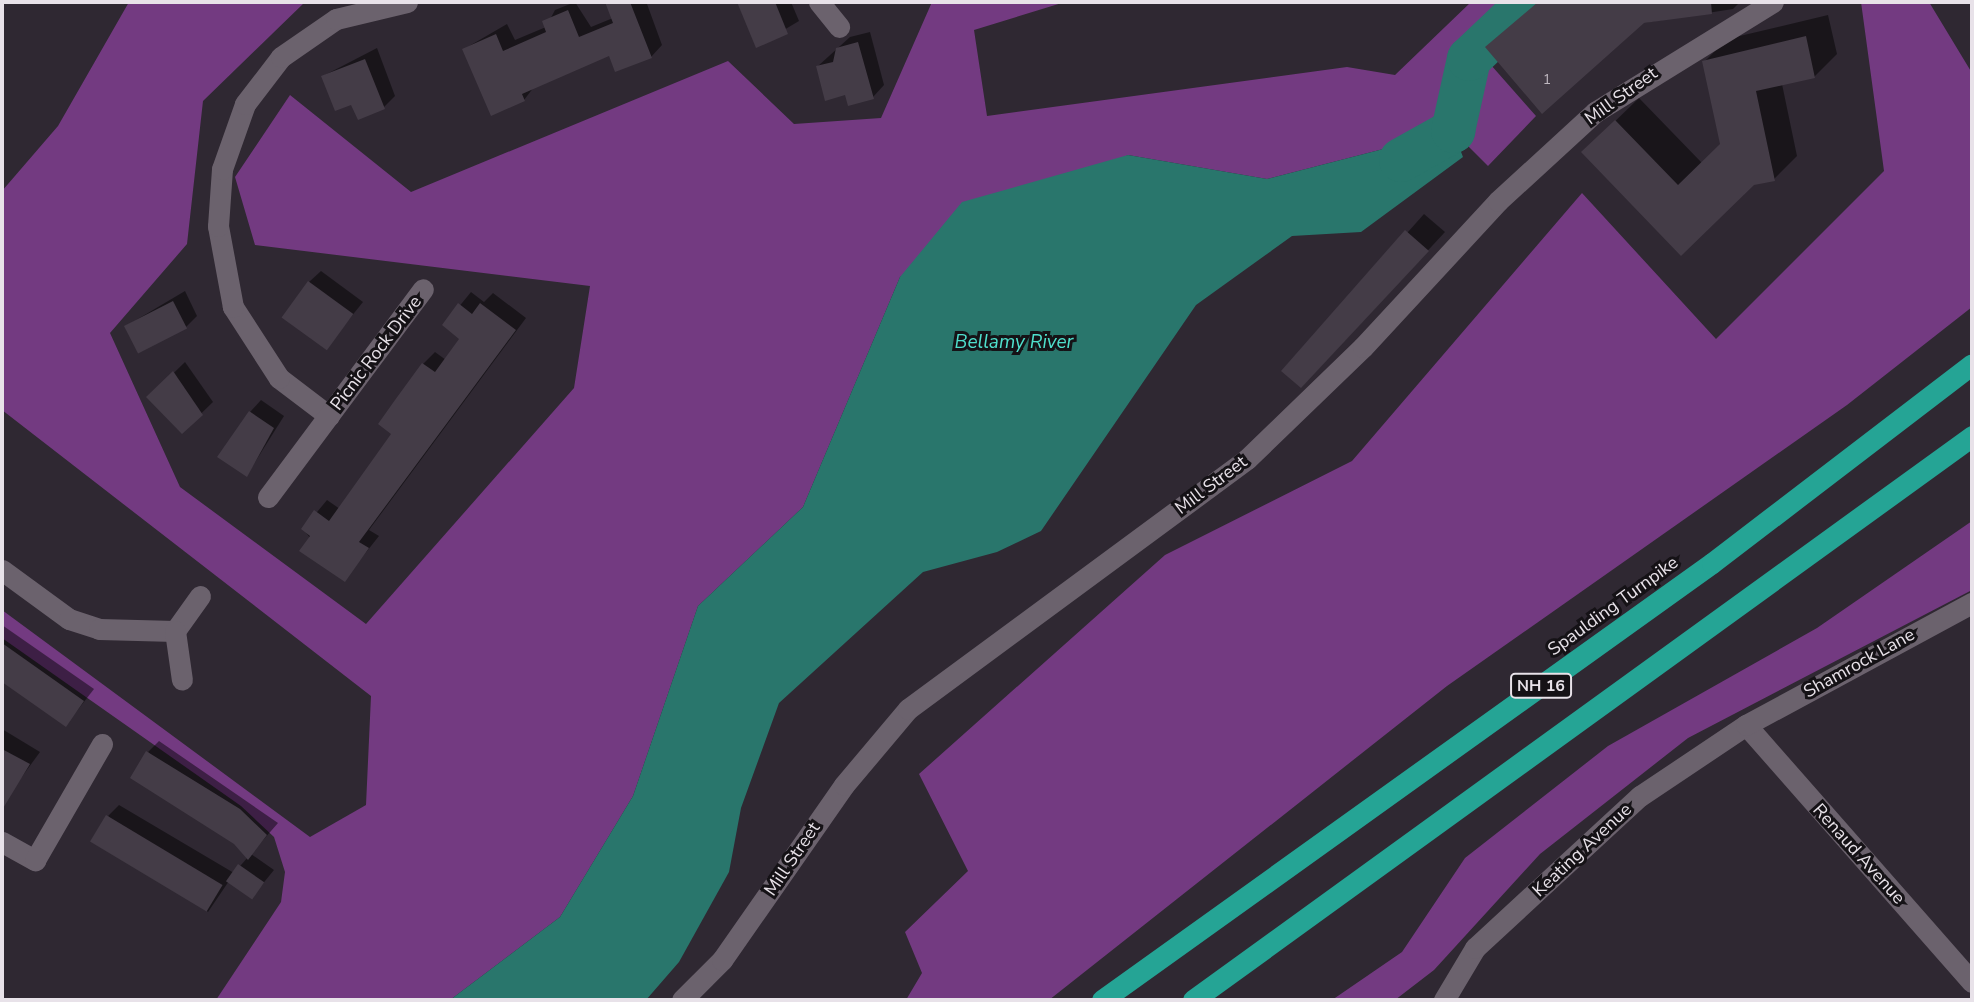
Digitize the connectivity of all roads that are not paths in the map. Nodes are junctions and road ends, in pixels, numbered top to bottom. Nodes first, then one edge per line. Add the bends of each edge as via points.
1 (407, 2) edge
2 (819, 2) edge
3 (1773, 2) edge
4 (839, 27) dead end
5 (423, 289) dead end
6 (1972, 364) edge
7 (328, 416) junction
8 (1972, 436) edge
9 (1972, 444) edge
10 (1940, 462) junction
11 (268, 497) dead end
12 (2, 570) edge
13 (200, 596) dead end
14 (1972, 603) edge
15 (175, 631) junction
16 (182, 680) dead end
17 (1746, 725) junction
18 (102, 744) dead end
19 (2, 842) edge
20 (1972, 982) edge
21 (682, 1000) edge
22 (1102, 1000) edge
23 (1193, 1000) edge
24 (1444, 1000) edge

1 - 7 street, Picnic Rock Drive via 336,19 281,57 245,104 222,169 218,226 233,307 279,378
2 - 4 street
3 - 21 street, Mill Street via 1595,112 1498,201 1339,372 1247,459 908,709 844,785 722,960
5 - 7 street, Picnic Rock Drive
6 - 22 highway, Spaulding Turnpike / NH 16 via 1712,563
7 - 11 street, Picnic Rock Drive
8 - 10 highway, NH 16
9 - 10 highway
10 - 23 highway, NH 16
12 - 15 street via 86,626
13 - 15 street
14 - 17 street, Shamrock Lane
15 - 16 street
17 - 20 street, Renaud Avenue
17 - 24 street, Keating Avenue via 1631,805 1475,948
18 - 19 street via 35,860

